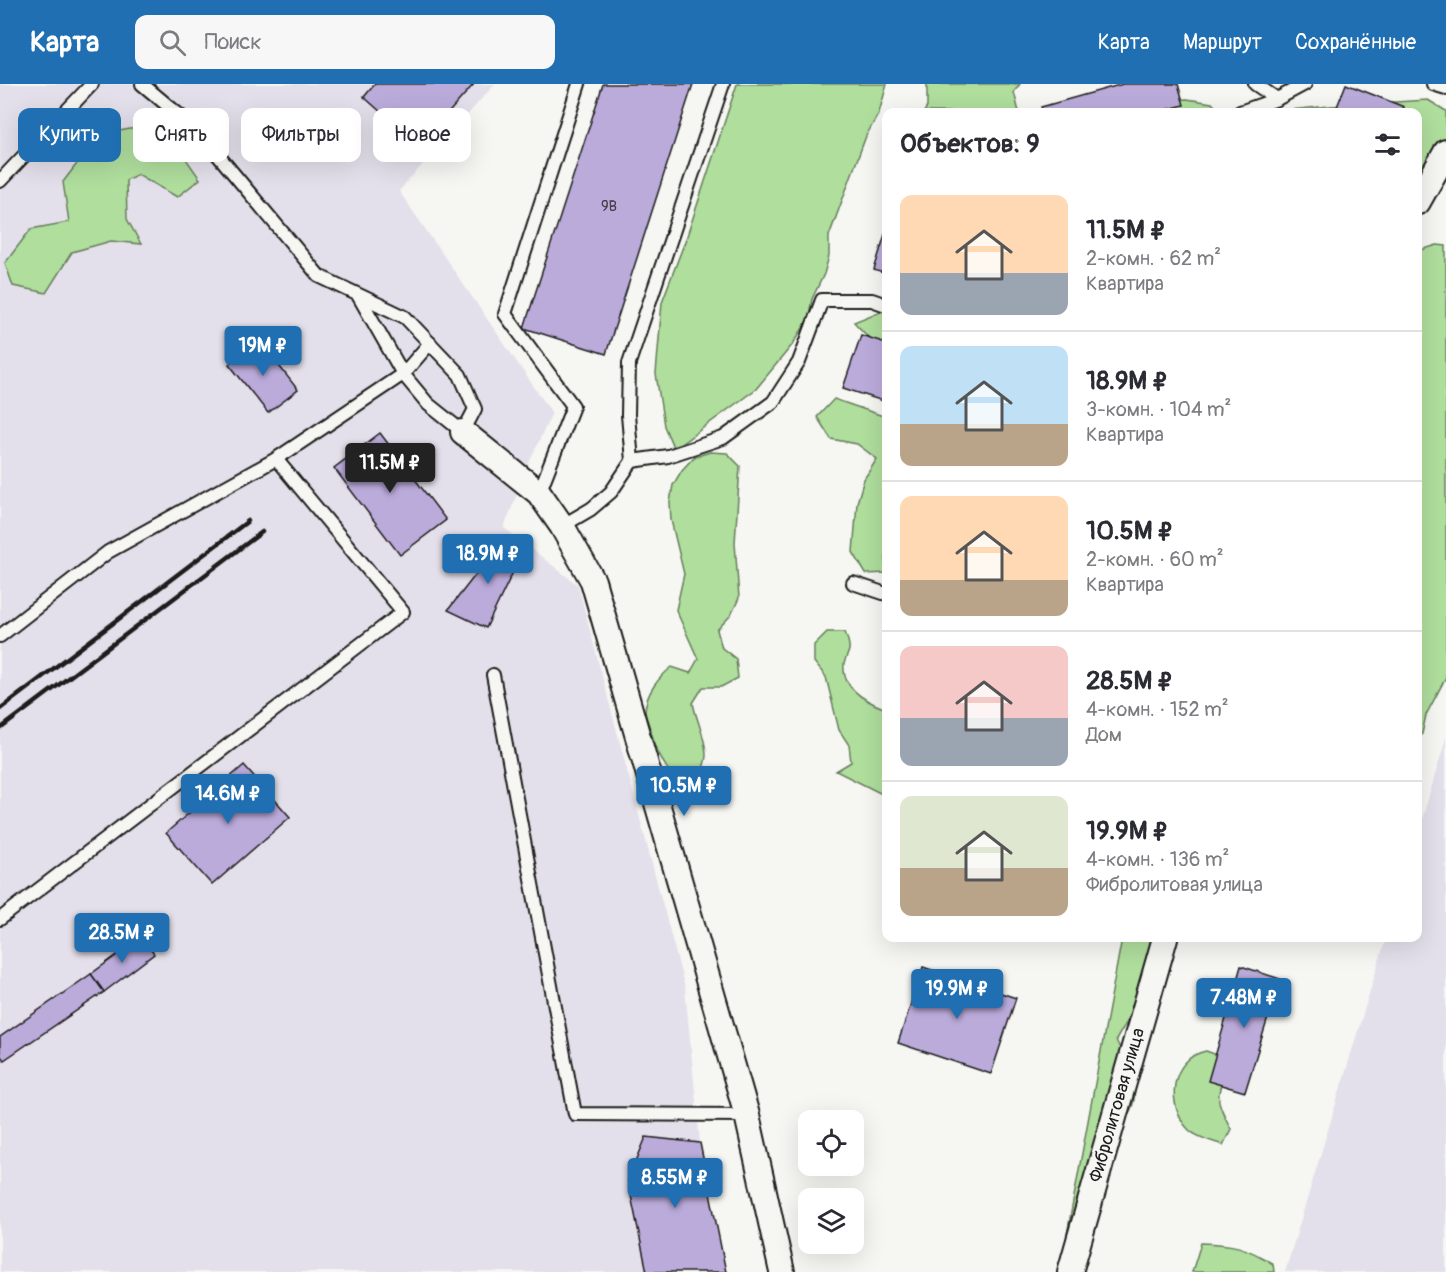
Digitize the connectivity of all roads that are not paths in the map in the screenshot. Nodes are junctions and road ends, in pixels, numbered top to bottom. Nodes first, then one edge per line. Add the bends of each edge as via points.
1 (92, 84) edge
2 (142, 84) edge
3 (579, 84) edge
4 (723, 84) edge
5 (1255, 84) edge
6 (1305, 84) edge
7 (1433, 84) edge
8 (1446, 88) edge
9 (1277, 99) junction
10 (1251, 108) edge
11 (1446, 152) edge
12 (0, 181) edge
13 (1422, 195) edge
14 (358, 295) junction
15 (882, 303) edge
16 (430, 343) junction
17 (403, 374) junction
18 (463, 432) junction
19 (276, 459) junction
20 (632, 461) junction
21 (539, 493) junction
22 (562, 526) junction
23 (853, 582) dead end
24 (882, 593) edge
25 (0, 636) edge
26 (494, 675) dead end
27 (0, 919) edge
28 (1164, 942) edge
29 (747, 1115) junction
30 (782, 1272) edge
31 (1070, 1272) edge

1 - 12 lane
2 - 14 lane via 197,130 319,276
3 - 21 lane via 505,314 573,406
4 - 20 lane via 629,363
5 - 9 lane
6 - 9 lane
7 - 8 lane
9 - 10 lane
11 - 13 street
14 - 16 lane via 405,317
14 - 17 lane
15 - 20 lane via 822,300 799,362 773,402 723,438 668,456
16 - 17 lane
16 - 18 lane via 460,375 475,410
17 - 18 lane via 428,404
17 - 19 lane
18 - 21 street
19 - 25 lane via 108,552
19 - 27 lane via 403,612
20 - 22 lane via 611,492
21 - 22 street
22 - 29 street via 593,581
23 - 24 lane
26 - 29 lane via 575,1114
28 - 31 street, Фибролитовая улица
29 - 30 street

